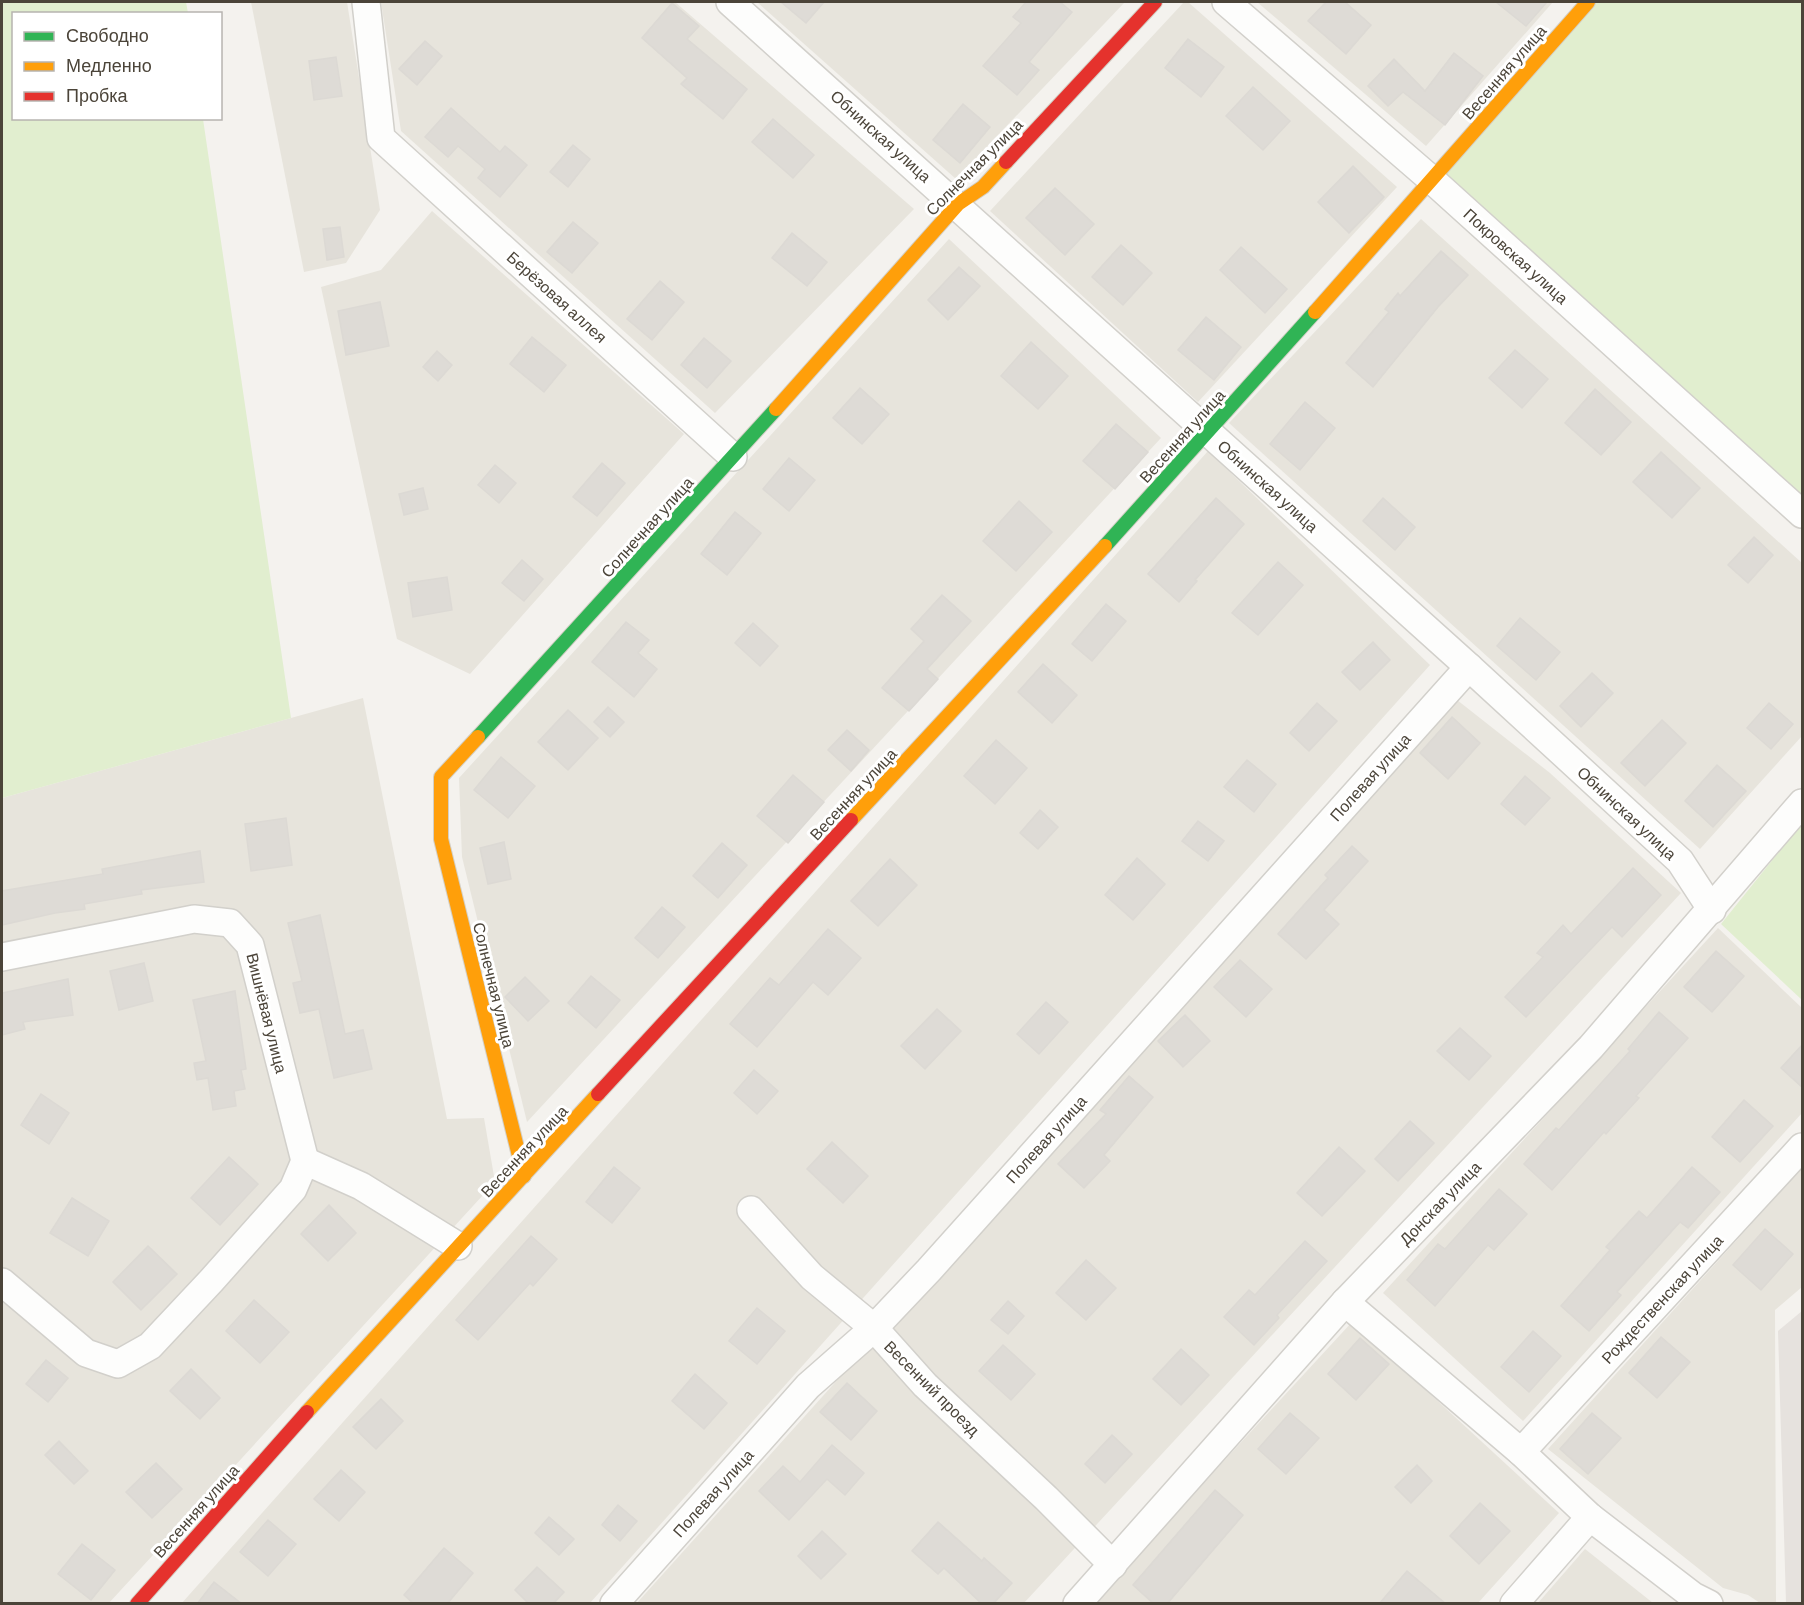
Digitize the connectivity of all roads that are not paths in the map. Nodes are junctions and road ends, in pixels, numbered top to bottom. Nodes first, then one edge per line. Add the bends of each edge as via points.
1 (366, 2) edge
2 (730, 2) edge
3 (1155, 2) edge
4 (1226, 2) edge
5 (1588, 2) edge
6 (1432, 180) junction
7 (958, 204) junction
8 (1209, 433) junction
9 (733, 457) junction
10 (1803, 514) edge
11 (1469, 667) junction
12 (1803, 803) edge
13 (1712, 910) junction
14 (2, 957) edge
15 (1803, 1147) edge
16 (305, 1161) junction
17 (524, 1176) junction
18 (751, 1210) dead end
19 (458, 1246) junction
20 (2, 1282) edge
21 (1345, 1302) junction
22 (874, 1328) junction
23 (1521, 1452) junction
24 (1590, 1517) junction
25 (1113, 1565) junction
26 (137, 1604) edge
27 (614, 1604) edge
28 (1077, 1604) edge
29 (1514, 1604) edge
30 (1709, 1604) edge

1 - 9 street, Берёзовая аллея via 381,138
2 - 7 street, Обнинская улица
3 - 7 street, Солнечная улица via 983,187
4 - 6 street, Покровская улица
5 - 6 street, Весенняя улица
6 - 8 street, Весенняя улица
6 - 10 street, Покровская улица
7 - 8 street, Обнинская улица
7 - 9 street, Солнечная улица
8 - 11 street, Обнинская улица
8 - 17 street, Весенняя улица
9 - 17 street, Солнечная улица via 441,777 441,840
11 - 13 street, Обнинская улица via 1680,861
11 - 22 street, Полевая улица
12 - 13 street, Донская улица
13 - 21 street, Донская улица via 1591,1047
14 - 16 street, Вишнёвая улица via 194,919 230,923 250,945
15 - 23 street, Рождественская улица
16 - 19 street via 362,1186
16 - 20 street via 293,1189 211,1281 150,1346 118,1364 86,1353
17 - 19 street, Весенняя улица
18 - 22 street, Весенний проезд via 812,1277
19 - 26 street, Весенняя улица
21 - 23 street
21 - 25 street, Донская улица
22 - 25 street, Весенний проезд via 925,1385
22 - 27 street, Полевая улица via 808,1386
23 - 24 street
24 - 29 street
24 - 30 street
25 - 28 street, Донская улица

